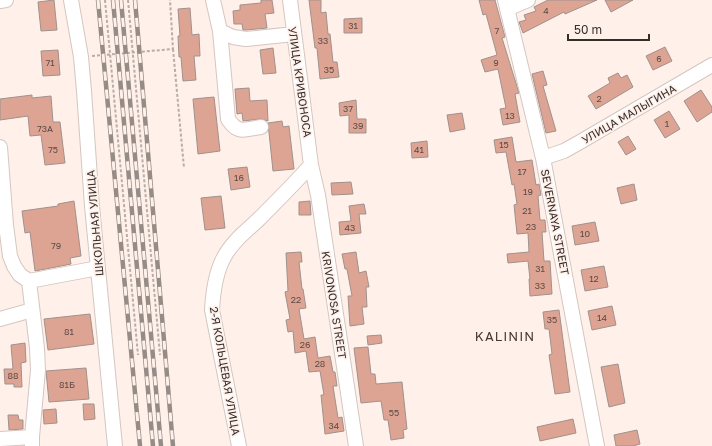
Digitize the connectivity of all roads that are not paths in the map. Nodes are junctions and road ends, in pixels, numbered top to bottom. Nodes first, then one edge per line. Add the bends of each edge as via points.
1 (6, 0) edge
2 (71, 0) edge
3 (213, 0) edge
4 (290, 0) edge
5 (528, 0) edge
6 (0, 1) edge
7 (506, 5) edge
8 (220, 31) junction
9 (294, 34) junction
10 (712, 65) edge
11 (261, 127) dead end
12 (0, 147) edge
13 (543, 158) junction
14 (311, 165) junction
15 (98, 268) junction
16 (29, 281) junction
17 (32, 310) junction
18 (0, 319) edge
19 (0, 439) edge
20 (32, 442) edge
21 (115, 446) edge
22 (239, 446) edge
23 (356, 446) edge
24 (597, 446) edge

1 - 6 street
2 - 15 street, ШКОЛЬНАЯ УЛИЦА via 80,57
3 - 8 street
4 - 9 street, УЛИЦА КРИВОНОСА
5 - 7 street
7 - 13 street, SEVERNAYA STREET
8 - 9 street via 246,39
8 - 11 street via 228,119 233,127 239,130
9 - 14 street, УЛИЦА КРИВОНОСА
10 - 13 street, УЛИЦА МАЛЫГИНА via 564,151
12 - 16 street via 10,256 20,275
13 - 24 street, SEVERNAYA STREET
14 - 22 street, 2-Я КОЛЬЦЕВАЯ УЛИЦА via 234,244 217,272 212,310
14 - 23 street, KRIVONOSA STREET via 318,195
15 - 16 street
15 - 21 street, ШКОЛЬНАЯ УЛИЦА
16 - 17 street
17 - 18 street
17 - 20 street via 38,370
19 - 20 street

